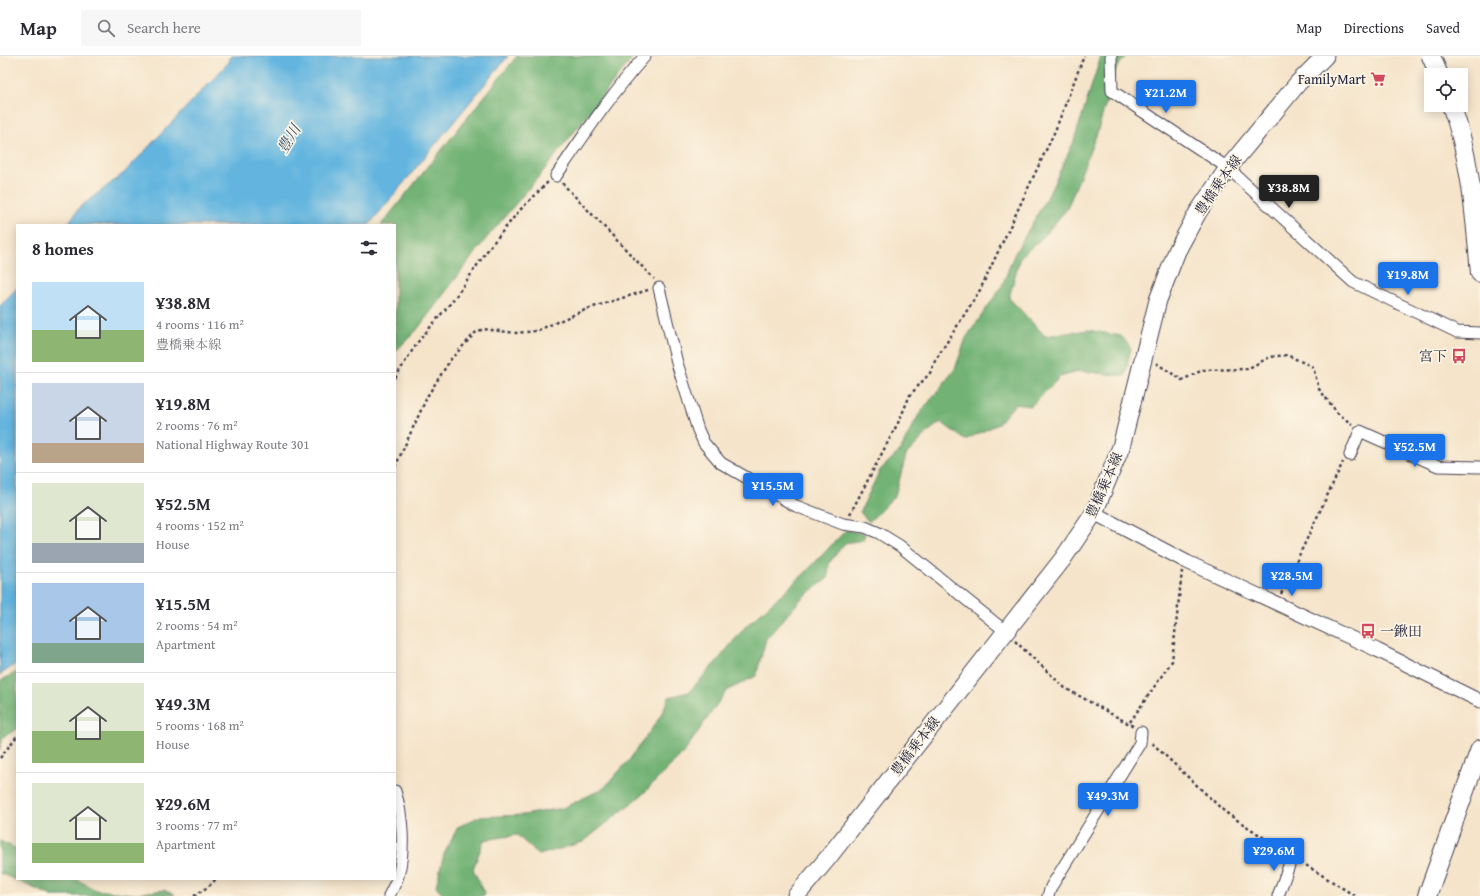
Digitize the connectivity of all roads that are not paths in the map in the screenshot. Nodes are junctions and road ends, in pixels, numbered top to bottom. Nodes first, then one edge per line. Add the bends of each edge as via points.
1 (645, 56) edge
2 (1111, 56) edge
3 (1325, 56) edge
4 (1431, 56) edge
5 (1436, 68) edge
6 (1454, 112) edge
7 (1228, 168) junction
8 (556, 176) road end
9 (1475, 185) edge
10 (1480, 273) edge
11 (659, 288) road end
12 (1480, 333) edge
13 (1350, 454) road end
14 (1480, 467) edge
15 (1094, 513) junction
16 (1005, 631) junction
17 (1480, 701) edge
18 (1141, 732) road end
19 (1480, 748) edge
20 (396, 797) edge
21 (1292, 857) road end
22 (389, 896) edge
23 (796, 896) edge
24 (1048, 896) edge
25 (1278, 896) edge
26 (1427, 896) edge

1 - 8 street via 600,113
2 - 7 street via 1112,91
3 - 7 main road, 豊橋乗本線 via 1298,83
4 - 5 highway
6 - 9 highway
7 - 12 street via 1353,282 1457,332
7 - 15 main road, 豊橋乗本線 via 1198,212 1177,251 1158,300 1121,447
9 - 10 highway
11 - 16 street via 677,363 704,443 721,463 796,506 843,524 865,527 879,533 900,546
13 - 14 street via 1360,431 1438,466
15 - 16 main road, 豊橋乗本線 via 1062,560
15 - 17 street via 1187,562
16 - 23 main road, 豊橋乗本線
18 - 24 street via 1140,743 1051,887
19 - 26 highway
20 - 22 street via 402,851 398,876
21 - 25 street

